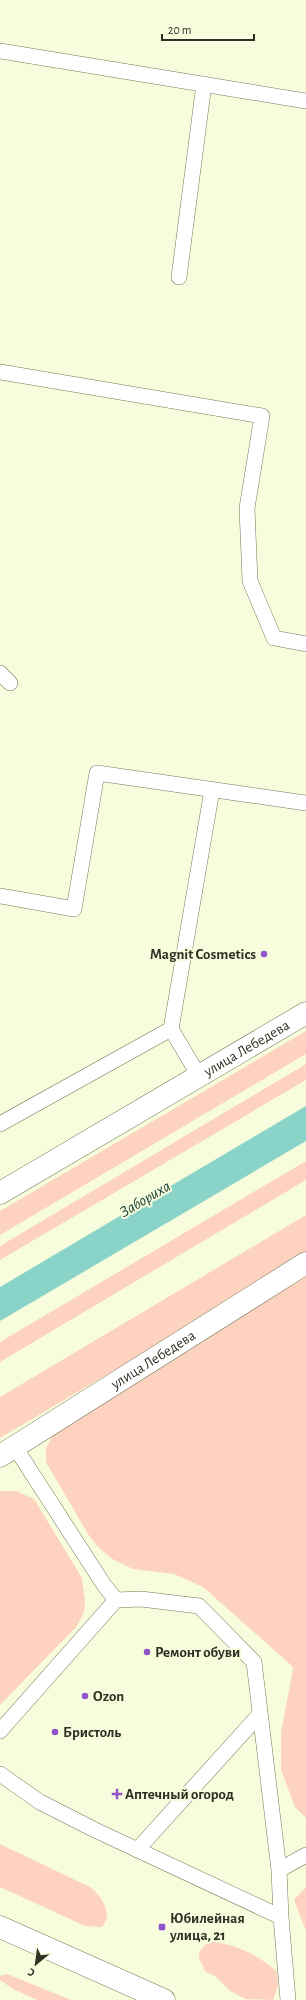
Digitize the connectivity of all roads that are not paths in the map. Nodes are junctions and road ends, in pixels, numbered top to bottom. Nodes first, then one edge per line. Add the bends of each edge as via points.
1 (0, 51) edge
2 (204, 84) junction
3 (306, 101) edge
4 (179, 277) dead end
5 (0, 372) edge
6 (306, 644) edge
7 (212, 790) junction
8 (306, 803) edge
9 (0, 896) edge
10 (306, 1012) edge
11 (171, 1029) junction
12 (199, 1076) junction
13 (0, 1124) edge
14 (0, 1193) edge
15 (306, 1263) edge
16 (8, 1452) edge
17 (116, 1600) junction
18 (259, 1715) junction
19 (0, 1731) edge
20 (0, 1774) edge
21 (136, 1850) junction
22 (306, 1856) edge
23 (280, 1870) junction
24 (280, 1917) junction
25 (0, 1927) edge
26 (164, 2000) edge
27 (288, 2000) edge

1 - 2 lane
2 - 3 lane
2 - 4 lane
5 - 6 lane via 262,416 247,508 250,581 274,638
7 - 8 lane
7 - 9 lane via 97,773 74,909
7 - 11 lane
10 - 12 street, улица Лебедева
11 - 12 lane
11 - 13 lane
12 - 14 street, улица Лебедева
15 - 16 street, улица Лебедева
16 - 17 lane
17 - 18 lane via 141,1599 199,1606 254,1662
17 - 19 lane
18 - 21 lane
18 - 23 lane
20 - 21 lane via 40,1802
21 - 24 lane
22 - 23 lane
23 - 24 lane
24 - 27 lane
25 - 26 street

